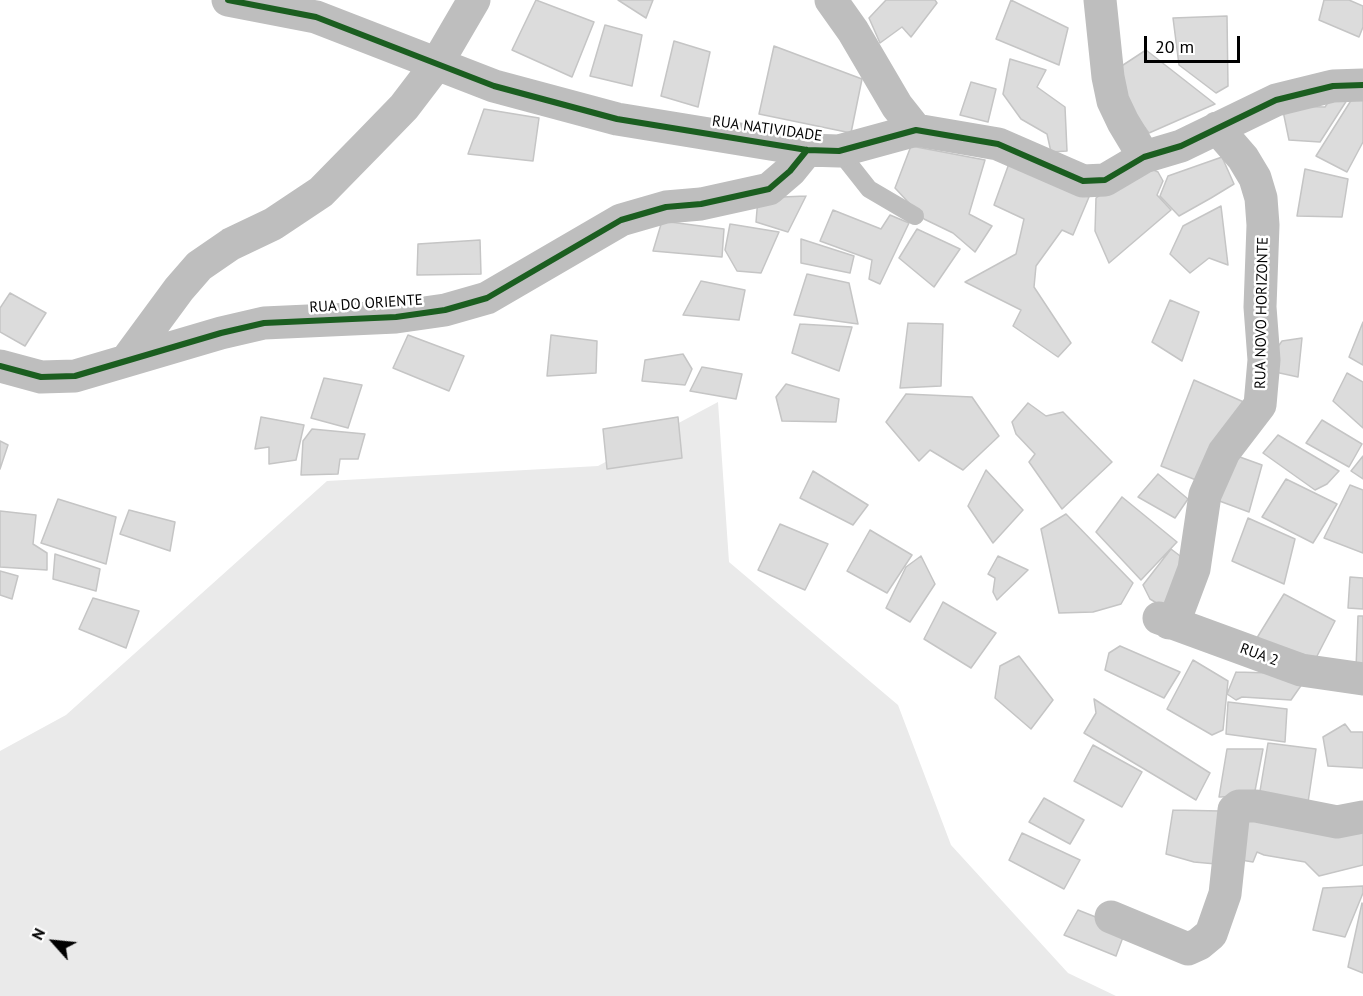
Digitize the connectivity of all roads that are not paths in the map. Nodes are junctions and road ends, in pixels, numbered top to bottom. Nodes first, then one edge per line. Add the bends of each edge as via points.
1 (229, 0) edge
2 (474, 0) edge
3 (831, 0) edge
4 (1100, 0) edge
5 (436, 64) junction
6 (1363, 85) edge
7 (1217, 128) junction
8 (916, 130) junction
9 (823, 150) junction
10 (1144, 157) junction
11 (915, 216) dead end
12 (126, 361) junction
13 (0, 366) edge
14 (1164, 620) joint
15 (1363, 679) edge
16 (1363, 817) edge
17 (1111, 917) dead end

1 - 5 street, RUA NATIVIDADE via 316,17
2 - 5 street
3 - 8 street
4 - 10 street via 1113,102
5 - 9 street, RUA NATIVIDADE via 494,86 617,119
5 - 12 street via 404,107 321,192 200,266
6 - 7 street, RUA NATIVIDADE via 1333,86 1276,100
7 - 10 street, RUA NATIVIDADE via 1181,147
7 - 14 street, RUA NOVO HORIZONTE via 1249,168 1260,198 1264,360 1260,405 1224,452 1205,495 1194,569 1179,609
8 - 9 street, RUA NATIVIDADE
8 - 10 street, RUA NATIVIDADE via 998,144 1083,181 1105,180
9 - 11 lane via 869,189
9 - 12 street, RUA DO ORIENTE via 769,189 701,204 666,207 621,220 487,298 445,310 396,317 264,323
12 - 13 street, RUA DO ORIENTE via 75,376 41,377
14 - 15 street, RUA 2 via 1301,670
16 - 17 street via 1337,822 1239,806 1234,810 1225,894 1210,934 1188,949

